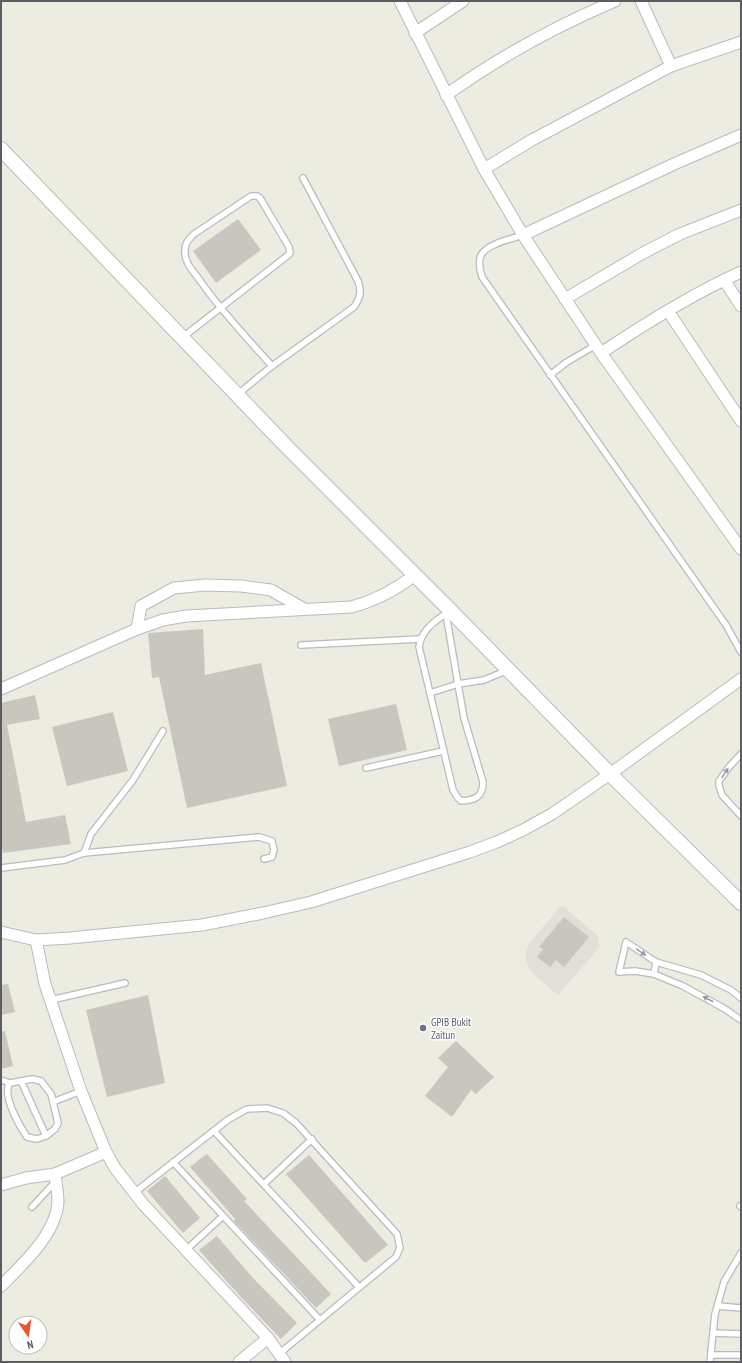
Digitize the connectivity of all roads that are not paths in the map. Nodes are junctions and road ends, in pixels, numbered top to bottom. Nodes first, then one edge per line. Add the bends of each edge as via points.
1 (400, 1) edge
2 (463, 1) edge
3 (615, 1) edge
4 (641, 1) edge
5 (415, 33) junction
6 (741, 42) edge
7 (671, 66) junction
8 (446, 95) junction
9 (741, 135) edge
10 (1, 149) edge
11 (484, 169) junction
12 (303, 178) dead end
13 (741, 210) edge
14 (523, 236) junction
15 (741, 272) edge
16 (724, 280) junction
17 (565, 299) junction
18 (741, 306) edge
19 (220, 308) junction
20 (668, 311) junction
21 (182, 338) junction
22 (599, 349) junction
23 (272, 366) junction
24 (550, 375) junction
25 (236, 395) junction
26 (741, 421) edge
27 (741, 549) edge
28 (415, 575) junction
29 (304, 610) junction
30 (448, 612) junction
31 (137, 629) junction
32 (420, 639) junction
33 (301, 645) dead end
34 (741, 652) edge
35 (508, 670) junction
36 (741, 679) edge
37 (458, 684) junction
38 (1, 689) edge
39 (430, 693) junction
40 (163, 731) dead end
41 (443, 751) junction
42 (741, 754) edge
43 (366, 768) dead end
44 (610, 774) junction
45 (741, 816) edge
46 (84, 853) junction
47 (264, 859) dead end
48 (1, 868) edge
49 (741, 903) edge
50 (1, 932) edge
51 (36, 940) junction
52 (656, 962) junction
53 (654, 974) junction
54 (125, 983) dead end
55 (741, 998) edge
56 (51, 1000) junction
57 (741, 1020) edge
58 (1, 1080) edge
59 (21, 1080) junction
60 (10, 1083) junction
61 (81, 1091) junction
62 (53, 1102) junction
63 (214, 1131) junction
64 (46, 1136) junction
65 (312, 1139) junction
66 (106, 1152) junction
67 (173, 1162) junction
68 (55, 1178) junction
69 (264, 1184) junction
70 (1, 1185) edge
71 (133, 1193) junction
72 (32, 1207) dead end
73 (223, 1216) junction
74 (186, 1250) junction
75 (741, 1254) edge
76 (1, 1286) edge
77 (359, 1287) junction
78 (718, 1306) junction
79 (741, 1308) edge
80 (320, 1320) junction
81 (713, 1333) junction
82 (741, 1334) edge
83 (268, 1338) junction
84 (711, 1355) junction
85 (741, 1355) edge
86 (282, 1358) edge
87 (239, 1362) edge
88 (710, 1362) edge

1 - 5 street
2 - 5 street
3 - 8 street via 536,39
4 - 7 street
5 - 8 street
6 - 7 street
7 - 11 street via 566,121
8 - 11 street
9 - 14 street
10 - 21 street
11 - 14 street
12 - 23 lane via 362,290 360,299 354,307
13 - 17 street via 643,253
14 - 17 street
14 - 24 lane via 488,248 481,255 479,266 482,277
15 - 16 street
16 - 18 street
16 - 20 street
17 - 22 street
19 - 19 lane via 190,266 184,254 185,246 194,234 251,196 257,196 289,247 290,253
19 - 21 lane
19 - 23 lane
20 - 22 street
20 - 26 street
21 - 25 street
22 - 24 lane via 567,362
22 - 27 street
23 - 25 lane
24 - 34 lane via 726,625
25 - 28 street
28 - 29 street via 398,588 365,604
28 - 30 street
29 - 31 street via 186,616 163,620
29 - 31 street via 272,590 206,585 174,588 141,606
30 - 32 lane via 424,631
30 - 35 street
30 - 37 lane
31 - 38 street
32 - 33 lane
32 - 39 lane via 419,647
35 - 37 lane via 484,680
35 - 44 street
36 - 44 street
37 - 39 lane
37 - 41 lane via 464,718 482,782 481,794 470,800 461,801 458,798 453,790
39 - 41 lane
40 - 46 lane via 133,780 91,834
41 - 43 lane
45 -> 42 lane via 722,795 719,786 729,767
44 - 49 street
44 - 51 street via 552,814 497,842 310,902 202,925
46 - 47 lane via 259,837 272,841 272,857
46 - 48 lane via 65,860
50 - 51 street
51 - 56 street
52 - 53 lane
53 -> 52 lane via 619,972 626,942
52 - 55 lane via 701,975
57 -> 53 lane via 683,986
54 - 56 lane
56 - 61 street
58 - 60 lane
59 - 60 lane
59 - 62 lane via 41,1081 51,1094
59 - 64 lane
60 - 64 lane via 7,1093 20,1127 27,1137
61 - 62 lane
61 - 66 street
62 - 64 lane via 58,1123
63 - 65 lane via 246,1109 267,1108 283,1113
63 - 67 lane
63 - 69 lane
65 - 69 lane
65 - 77 lane via 397,1234 400,1248 396,1257
66 - 68 street
66 - 71 street
67 - 71 lane
67 - 73 lane
68 - 70 street via 26,1178
68 - 72 lane
68 - 76 street via 58,1202 54,1220 25,1262
69 - 77 lane
71 - 74 street
73 - 74 lane
73 - 80 lane
74 - 83 street
75 - 78 lane via 724,1282
77 - 80 lane
78 - 79 lane
78 - 81 lane
80 - 86 lane
81 - 82 lane
81 - 84 lane
83 - 86 street
83 - 87 street
84 - 85 lane
84 - 88 lane

